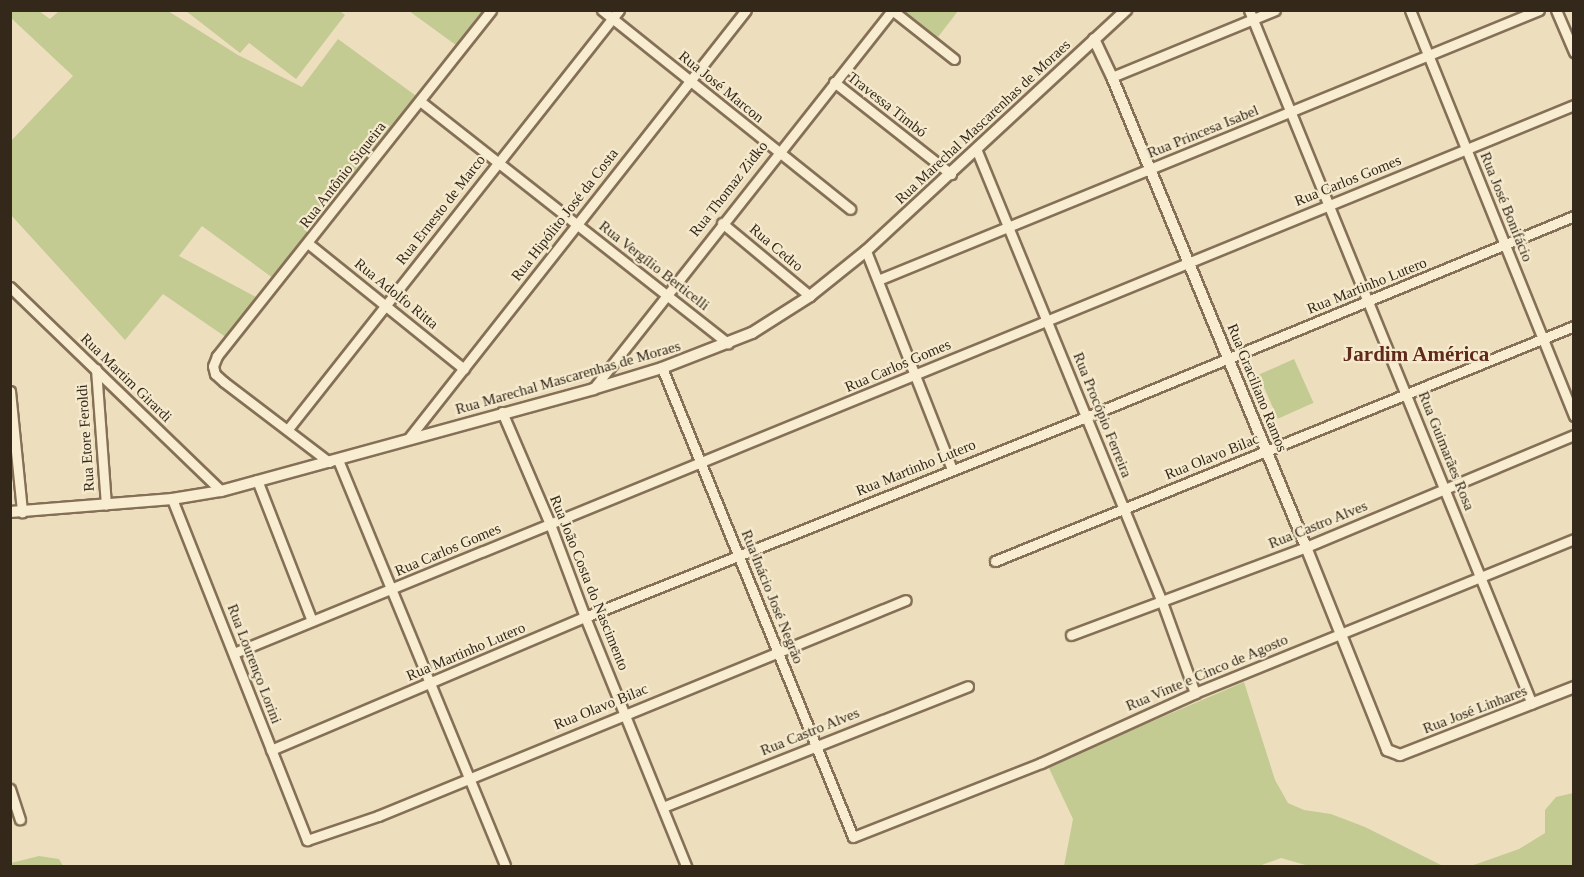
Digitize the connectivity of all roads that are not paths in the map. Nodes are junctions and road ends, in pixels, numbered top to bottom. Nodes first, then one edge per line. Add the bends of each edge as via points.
1 (491, 10) edge
2 (602, 10) edge
3 (746, 10) edge
4 (892, 10) edge
5 (1275, 10) edge
6 (1410, 10) edge
7 (1539, 10) edge
8 (1556, 10) edge
9 (1126, 11) edge
10 (616, 15) edge
11 (1251, 15) edge
12 (1094, 39) junction
13 (1574, 52) edge
14 (1429, 57) junction
15 (954, 58) dead end
16 (1112, 77) junction
17 (691, 81) junction
18 (834, 82) junction
19 (420, 101) junction
20 (1574, 105) edge
21 (1292, 113) junction
22 (1466, 149) junction
23 (977, 151) junction
24 (778, 152) junction
25 (497, 162) junction
26 (1150, 169) junction
27 (951, 174) junction
28 (1329, 205) junction
29 (850, 209) dead end
30 (1574, 216) edge
31 (722, 223) junction
32 (577, 224) junction
33 (1008, 227) junction
34 (309, 244) junction
35 (1505, 245) junction
36 (866, 251) junction
37 (1189, 262) junction
38 (878, 280) junction
39 (10, 287) edge
40 (665, 294) junction
41 (21, 296) junction
42 (810, 296) junction
43 (10, 299) edge
44 (1368, 301) junction
45 (386, 304) junction
46 (1047, 321) junction
47 (1574, 326) edge
48 (1543, 339) junction
49 (728, 343) junction
50 (1228, 359) junction
51 (662, 368) junction
52 (96, 369) junction
53 (464, 369) junction
54 (915, 375) junction
55 (593, 388) junction
56 (10, 391) edge
57 (1407, 394) junction
58 (502, 412) junction
59 (1574, 416) edge
60 (1086, 417) junction
61 (288, 429) junction
62 (1574, 435) edge
63 (408, 439) junction
64 (1266, 451) junction
65 (334, 461) junction
66 (701, 464) junction
67 (952, 469) junction
68 (257, 480) junction
69 (1446, 489) junction
70 (221, 491) junction
71 (172, 499) junction
72 (106, 505) junction
73 (1124, 509) junction
74 (16, 512) edge
75 (550, 524) junction
76 (1574, 538) edge
77 (1306, 547) junction
78 (740, 557) junction
79 (995, 561) dead end
80 (1481, 576) junction
81 (390, 590) junction
82 (906, 600) dead end
83 (1162, 602) junction
84 (585, 618) junction
85 (312, 621) junction
86 (1340, 632) junction
87 (1071, 635) dead end
88 (777, 652) junction
89 (234, 653) junction
90 (430, 683) junction
91 (968, 686) dead end
92 (1574, 687) edge
93 (1195, 693) junction
94 (1532, 704) junction
95 (625, 713) junction
96 (816, 746) junction
97 (271, 750) junction
98 (1387, 750) joint
99 (468, 778) junction
100 (10, 789) edge
101 (663, 807) junction
102 (20, 819) dead end
103 (853, 837) joint
104 (307, 840) joint
105 (505, 865) edge
106 (686, 867) edge

1 - 19 street, Rua Antônio Siqueira
2 - 10 street, Rua José Marcon
3 - 17 street, Rua Hipólito José da Costa
4 - 15 street
4 - 18 street, Rua Thomaz Zidko
5 - 11 street
6 - 14 street, Rua José Bonifácio
7 - 14 street, Rua Princesa Isabel
8 - 13 street
9 - 12 street, Rua Marechal Mascarenhas de Moraes
10 - 17 street, Rua José Marcon
10 - 25 street, Rua Ernesto de Marco
11 - 16 street
11 - 21 street, Rua Guimarães Rosa
12 - 16 street, Rua Graciliano Ramos
12 - 23 street, Rua Marechal Mascarenhas de Moraes
14 - 21 street, Rua Princesa Isabel
14 - 22 street, Rua José Bonifácio
16 - 26 street, Rua Graciliano Ramos
17 - 24 street, Rua José Marcon
17 - 32 street, Rua Hipólito José da Costa
18 - 24 street, Rua Thomaz Zidko
18 - 27 street, Travessa Timbó
19 - 25 street, Rua Vergílio Berticelli
19 - 34 street, Rua Antônio Siqueira
20 - 22 street, Rua Carlos Gomes
21 - 26 street, Rua Princesa Isabel
21 - 28 street, Rua Guimarães Rosa
22 - 28 street, Rua Carlos Gomes
22 - 35 street, Rua José Bonifácio
23 - 27 street, Rua Marechal Mascarenhas de Moraes
23 - 33 street, Rua Procópio Ferreira
24 - 29 street, Rua José Marcon
24 - 31 street, Rua Thomaz Zidko
25 - 32 street, Rua Vergílio Berticelli
25 - 45 street, Rua Ernesto de Marco
26 - 33 street, Rua Princesa Isabel
26 - 37 street, Rua Graciliano Ramos
27 - 36 street, Rua Marechal Mascarenhas de Moraes
28 - 37 street, Rua Carlos Gomes
28 - 44 street, Rua Guimarães Rosa
30 - 35 street, Rua Martinho Lutero
31 - 40 street, Rua Thomaz Zidko
31 - 42 street, Rua Cedro
32 - 40 street, Rua Vergílio Berticelli
32 - 53 street, Rua Hipólito José da Costa
33 - 38 street, Rua Princesa Isabel
33 - 46 street, Rua Procópio Ferreira
34 - 45 street, Rua Adolfo Ritta
34 - 61 street, Rua Antônio Siqueira via 217,356 213,366 215,374
35 - 44 street, Rua Martinho Lutero
35 - 48 street, Rua José Bonifácio
36 - 38 street
36 - 42 street, Rua Marechal Mascarenhas de Moraes
37 - 46 street, Rua Carlos Gomes
37 - 50 street, Rua Graciliano Ramos
38 - 54 street
39 - 41 street, Rua Martim Girardi
40 - 49 street, Rua Vergílio Berticelli
40 - 55 street, Rua Thomaz Zidko
41 - 43 street
41 - 52 street, Rua Martim Girardi
42 - 49 street, Rua Marechal Mascarenhas de Moraes via 752,333
44 - 50 street, Rua Martinho Lutero
44 - 57 street, Rua Guimarães Rosa
45 - 53 street, Rua Adolfo Ritta
45 - 61 street, Rua Ernesto de Marco
46 - 54 street, Rua Carlos Gomes
46 - 60 street, Rua Procópio Ferreira
47 - 48 street, Rua Olavo Bilac
48 - 57 street, Rua Olavo Bilac
48 - 59 street, Rua José Bonifácio
49 - 51 street, Rua Marechal Mascarenhas de Moraes
50 - 60 street, Rua Martinho Lutero
50 - 64 street, Rua Graciliano Ramos
51 - 55 street, Rua Marechal Mascarenhas de Moraes
51 - 66 street, Rua Inácio José Negrão
52 - 70 street, Rua Martim Girardi
52 - 72 street, Rua Etore Feroldi
53 - 63 street, Rua Hipólito José da Costa
54 - 66 street, Rua Carlos Gomes
54 - 67 street
55 - 58 street, Rua Marechal Mascarenhas de Moraes
56 - 74 street
57 - 64 street, Rua Olavo Bilac
57 - 69 street, Rua Guimarães Rosa
58 - 63 street, Rua Marechal Mascarenhas de Moraes
58 - 75 street, Rua João Costa do Nascimento
60 - 67 street, Rua Martinho Lutero
60 - 73 street, Rua Procópio Ferreira
61 - 65 street
62 - 69 street, Rua Castro Alves
63 - 65 street, Rua Marechal Mascarenhas de Moraes
64 - 73 street, Rua Olavo Bilac
64 - 77 street, Rua Graciliano Ramos
65 - 68 street, Rua Marechal Mascarenhas de Moraes
65 - 81 street
66 - 75 street, Rua Carlos Gomes
66 - 78 street, Rua Inácio José Negrão
67 - 78 street, Rua Martinho Lutero
68 - 70 street, Rua Marechal Mascarenhas de Moraes
68 - 85 street
69 - 77 street, Rua Castro Alves
69 - 80 street, Rua Guimarães Rosa
70 - 71 street, Rua Marechal Mascarenhas de Moraes
71 - 72 street, Rua Marechal Mascarenhas de Moraes
71 - 89 street, Rua Lourenço Lorini
72 - 74 street, Rua Marechal Mascarenhas de Moraes
73 - 79 street, Rua Olavo Bilac
73 - 83 street, Rua Procópio Ferreira
75 - 81 street, Rua Carlos Gomes
75 - 84 street, Rua João Costa do Nascimento
76 - 80 street, Rua Vinte e Cinco de Agosto
77 - 83 street, Rua Castro Alves
77 - 86 street, Rua Graciliano Ramos
78 - 84 street, Rua Martinho Lutero
78 - 88 street, Rua Inácio José Negrão
80 - 86 street, Rua Vinte e Cinco de Agosto
80 - 94 street, Rua Guimarães Rosa
81 - 85 street, Rua Carlos Gomes
81 - 90 street
82 - 88 street, Rua Olavo Bilac
83 - 87 street, Rua Castro Alves
83 - 93 street, Rua Procópio Ferreira
84 - 90 street, Rua Martinho Lutero
84 - 95 street, Rua João Costa do Nascimento
85 - 89 street, Rua Carlos Gomes
86 - 93 street, Rua Vinte e Cinco de Agosto
86 - 98 street, Rua Graciliano Ramos
88 - 95 street, Rua Olavo Bilac
88 - 96 street, Rua Inácio José Negrão
89 - 97 street, Rua Lourenço Lorini
90 - 97 street, Rua Martinho Lutero
90 - 99 street
91 - 96 street, Rua Castro Alves
92 - 94 street, Rua José Linhares
93 - 103 street, Rua Vinte e Cinco de Agosto via 1041,763
94 - 98 street, Rua José Linhares via 1400,755
95 - 99 street, Rua Olavo Bilac
95 - 101 street, Rua João Costa do Nascimento
96 - 101 street, Rua Castro Alves
96 - 103 street, Rua Inácio José Negrão
97 - 104 street, Rua Lourenço Lorini
99 - 104 street, Rua Olavo Bilac via 378,816
99 - 105 street
100 - 102 street
101 - 106 street, Rua João Costa do Nascimento

